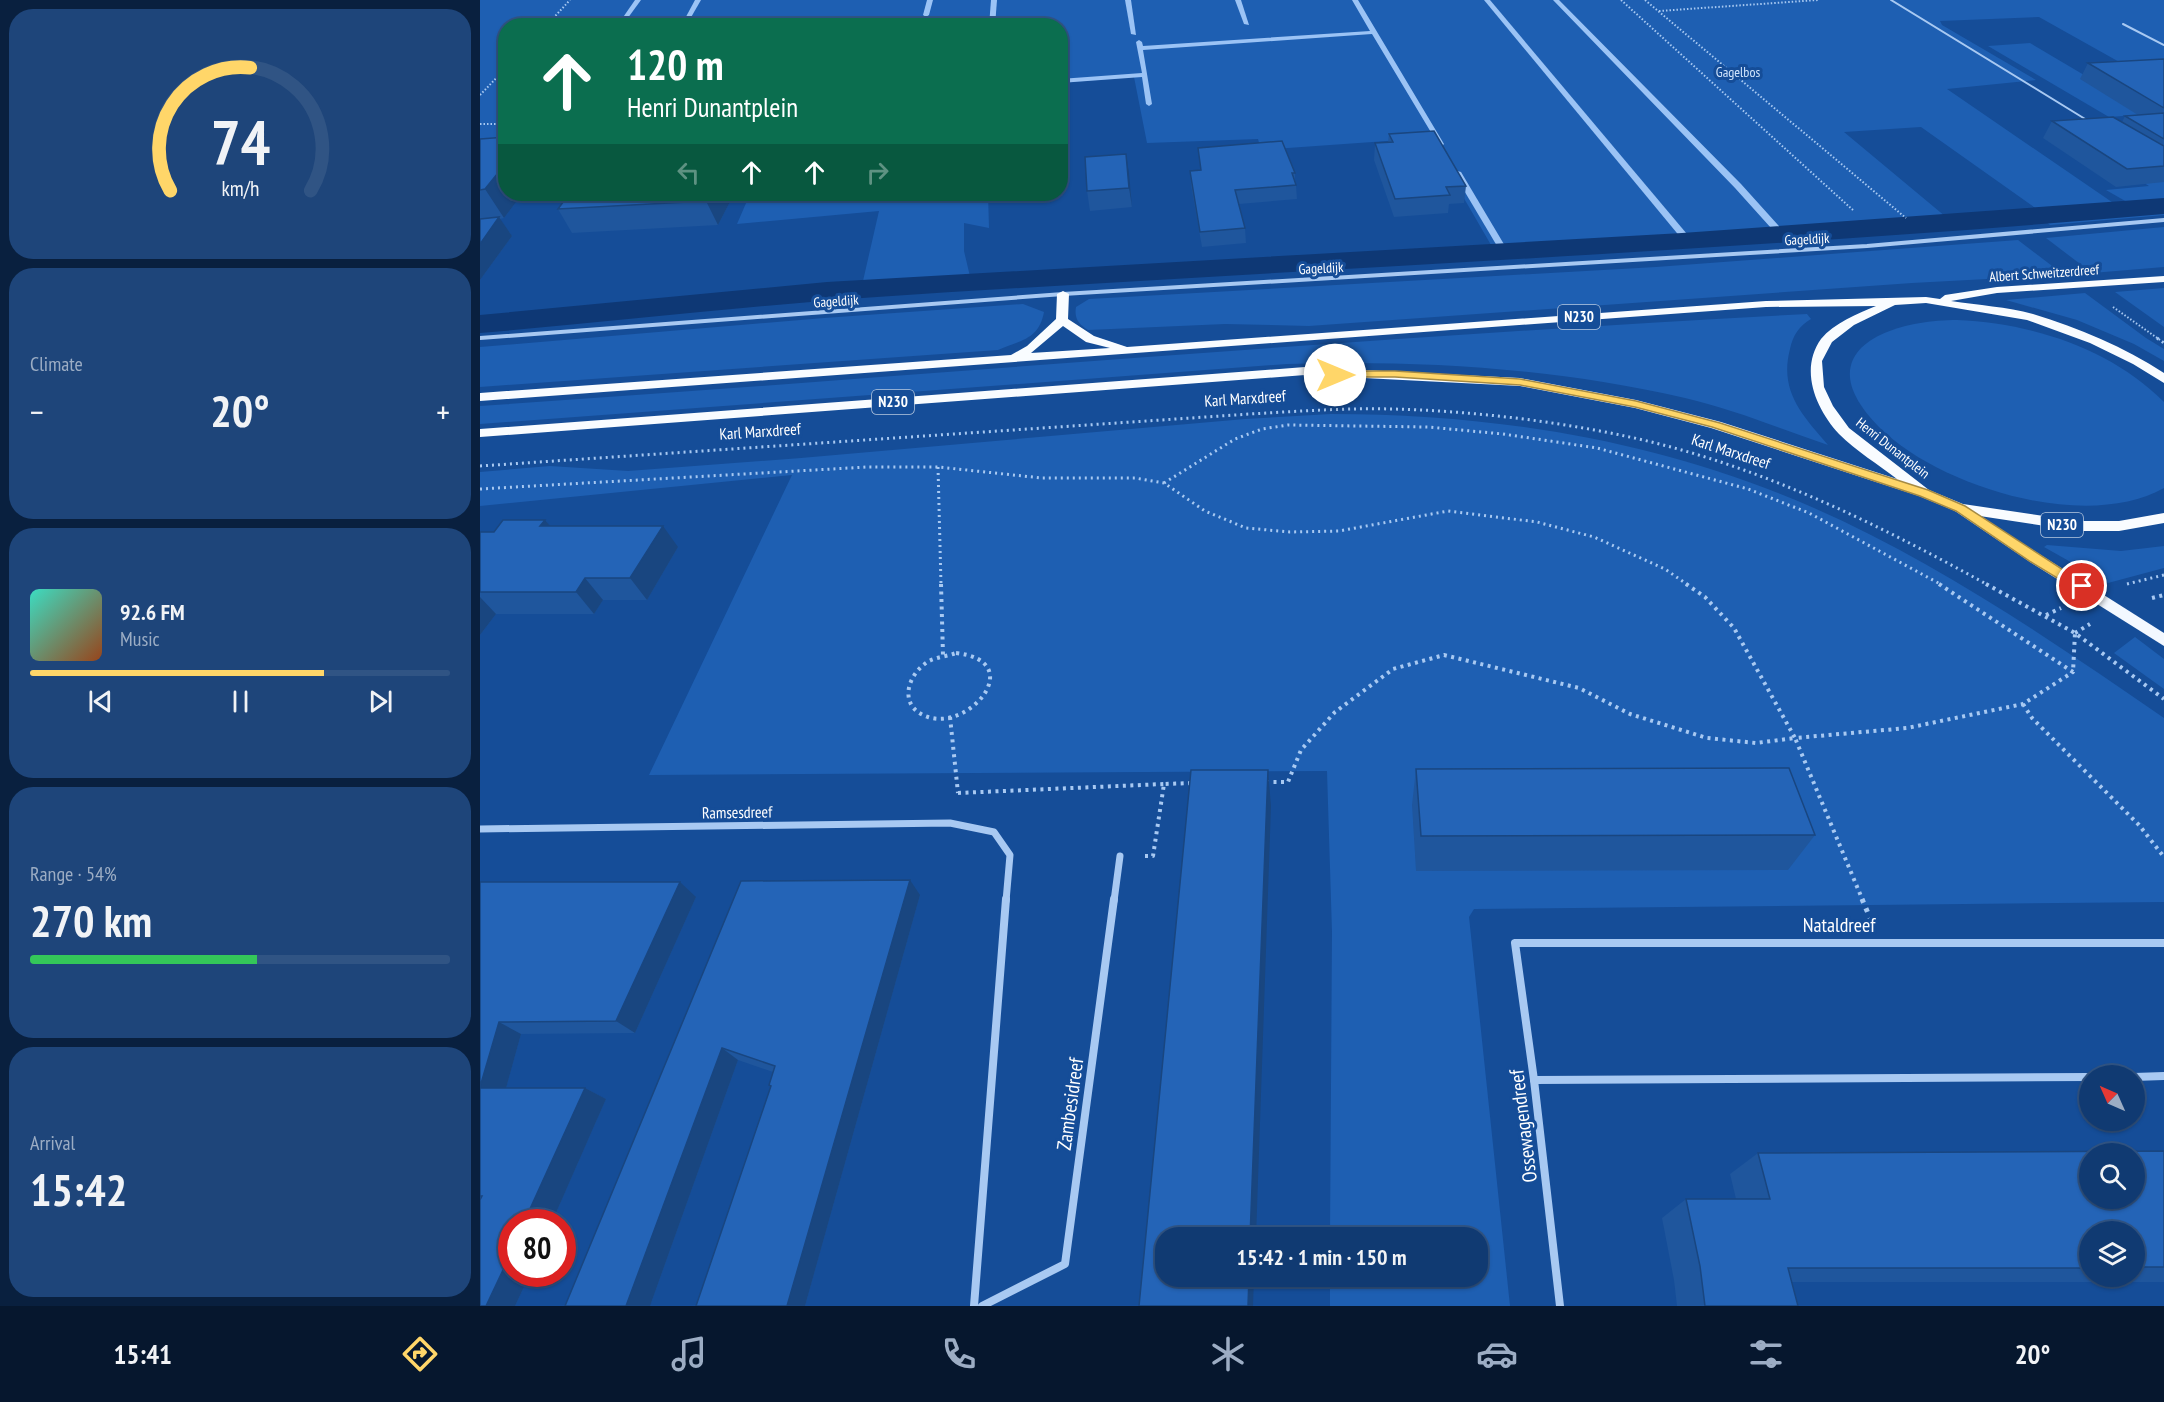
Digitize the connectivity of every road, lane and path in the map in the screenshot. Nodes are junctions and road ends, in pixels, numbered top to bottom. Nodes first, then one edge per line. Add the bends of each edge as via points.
1 (570, 0) edge
2 (1621, 0) edge
3 (1646, 0) edge
4 (1818, 0) edge
5 (1892, 0) edge
6 (1659, 11) junction
7 (553, 18) edge
8 (2122, 24) dead end
9 (2164, 45) edge
10 (498, 76) edge
11 (480, 95) edge
12 (480, 124) edge
13 (498, 124) edge
14 (2093, 124) edge
15 (1854, 211) dead end
16 (2164, 220) edge
17 (1931, 240) junction
18 (2164, 279) edge
19 (1063, 294) junction
20 (1926, 300) junction
21 (1893, 302) junction
22 (1062, 320) junction
23 (480, 338) edge
24 (1137, 351) junction
25 (1007, 360) junction
26 (2164, 379) edge
27 (480, 397) edge
28 (480, 433) edge
29 (480, 466) edge
30 (938, 467) junction
31 (1164, 483) junction
32 (480, 489) edge
33 (1924, 493) junction
34 (1960, 508) junction
35 (2164, 518) edge
36 (2075, 633) junction
37 (2164, 640) edge
38 (942, 655) junction
39 (2073, 672) junction
40 (2164, 699) edge
41 (2023, 704) junction
42 (950, 717) junction
43 (1796, 738) junction
44 (1265, 782) edge
45 (1197, 783) edge
46 (1164, 784) junction
47 (958, 793) junction
48 (951, 823) junction
49 (480, 829) edge
50 (1120, 855) joint
51 (2164, 857) edge
52 (1880, 942) junction
53 (1515, 943) joint
54 (2164, 943) edge
55 (2164, 1076) edge
56 (2079, 1077) edge
57 (2145, 1077) edge
58 (1534, 1080) junction
59 (974, 1306) edge
60 (982, 1306) edge
61 (1560, 1306) edge

1 - 7 path
2 - 15 path
3 - 6 path
4 - 6 path
5 - 14 lane
6 - 17 path
8 - 9 lane
10 - 11 path
12 - 13 path
16 - 17 street, Gageldijk
17 - 19 street, Gageldijk
18 - 20 highway, Albert Schweitzerdreef / N230 via 1997,290
19 - 22 highway
19 - 23 street, Gageldijk
20 - 21 highway, Henri Dunantplein / N230
20 - 26 highway, Henri Dunantplein / N230 via 2038,320 2094,340
21 - 24 highway, N230 via 1766,304
21 - 33 highway, Henri Dunantplein / N230 via 1850,322 1827,340 1816,361 1818,387 1844,431
22 - 24 highway via 1090,339
22 - 25 highway via 1031,349
24 - 25 highway, N230
25 - 27 highway, N230
28 - 33 highway, Karl Marxdreef / N230 via 1257,374 1395,374 1520,382 1636,404 1716,425
29 - 36 path, Karl Marxdreef via 1351,409 1508,418 1625,436 1722,463 1808,495 1906,540
30 - 31 path via 1042,478 1135,478
30 - 32 path via 867,466
30 - 38 path
31 - 39 path via 1235,439 1288,425 1428,427 1597,448 1726,482 1809,513 1926,575
31 - 43 path via 1205,511 1246,528 1339,531 1448,511 1537,522 1594,537 1665,569 1705,597 1734,628
33 - 34 highway, Henri Dunantplein / N230
34 - 35 highway, Henri Dunantplein / N230 via 2078,526 2119,526
34 - 37 main road
36 - 39 path
36 - 40 path
38 - 42 path via 920,667 905,695 915,711 924,716
38 - 42 path via 969,654 987,665 991,674 980,700
39 - 41 path
41 - 43 path via 1907,728
41 - 51 path via 2032,718 2139,825
42 - 47 path
43 - 44 path via 1756,743 1707,738 1630,714 1579,688 1444,655 1393,669 1335,712 1301,750 1288,782
43 - 52 path
45 - 46 path
46 - 47 path
46 - 50 path via 1153,856
47 - 48 path
48 - 49 street, Ramsesdreef
48 - 59 street, Ramsesdreef via 994,832 1010,855
50 - 60 street, Zambesidreef via 1065,1264
52 - 53 street, Nataldreef
52 - 54 street, Nataldreef
53 - 58 street, Ossewagendreef
55 - 57 street
56 - 58 street
58 - 61 street, Ossewagendreef

